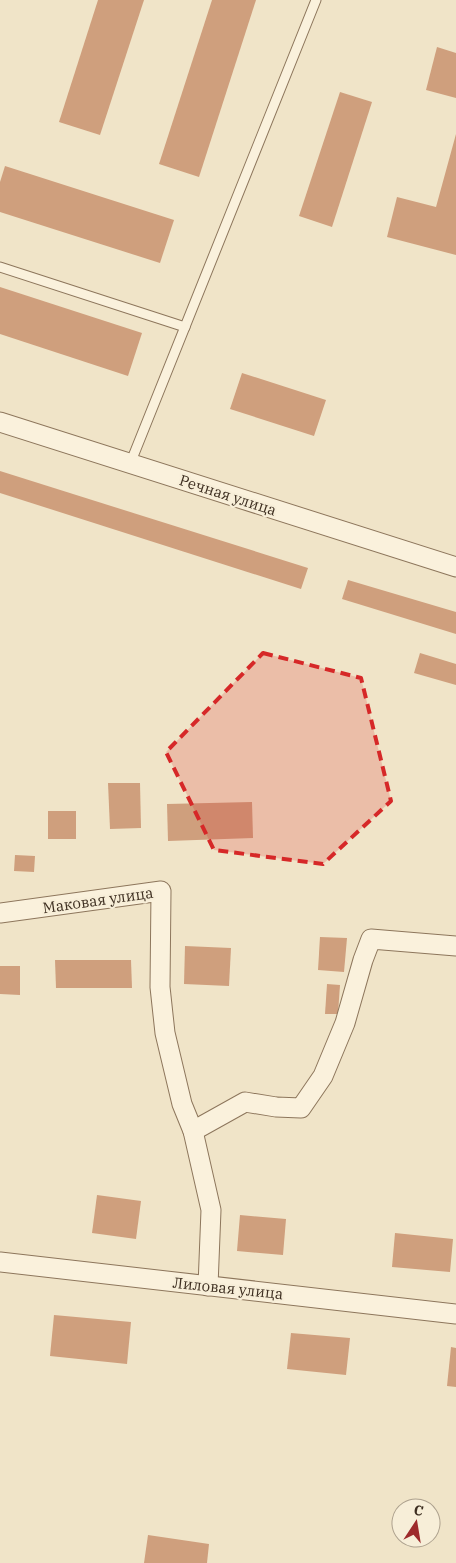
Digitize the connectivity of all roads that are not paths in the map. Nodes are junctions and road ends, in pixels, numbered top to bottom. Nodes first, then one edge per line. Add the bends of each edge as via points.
1 (316, 0) edge
2 (0, 267) edge
3 (185, 327) junction
4 (0, 422) edge
5 (130, 464) junction
6 (456, 567) edge
7 (0, 914) edge
8 (456, 946) edge
9 (193, 1131) junction
10 (0, 1262) edge
11 (208, 1286) junction
12 (456, 1314) edge

1 - 3 lane
2 - 3 lane
3 - 5 lane
4 - 5 street, Речная улица
5 - 6 street, Речная улица
7 - 9 street, Маковая улица via 161,891 160,987 165,1033 182,1104
8 - 9 street via 371,939 345,1023 323,1076 301,1108 246,1102
9 - 11 street, Маковая улица via 212,1210
10 - 11 street, Лиловая улица
11 - 12 street, Лиловая улица

